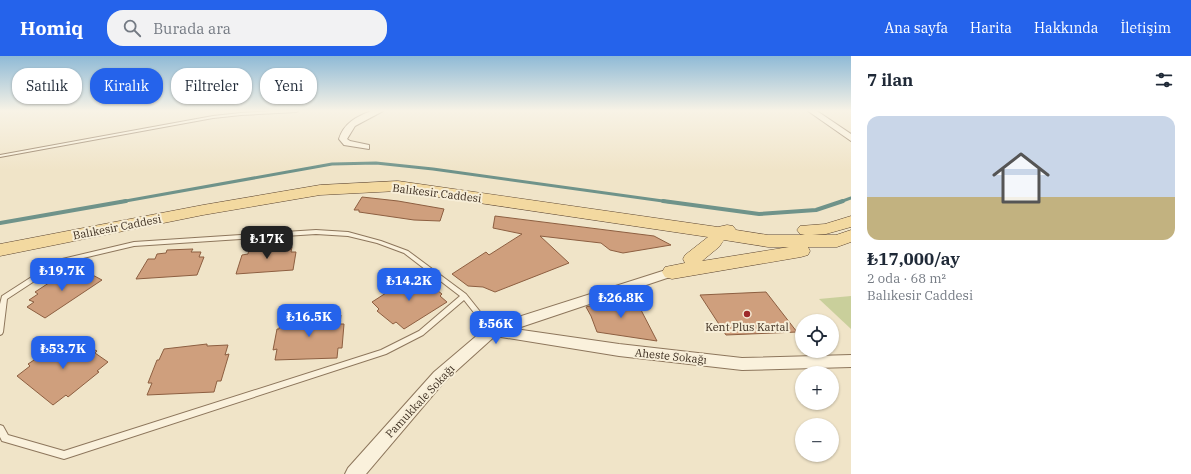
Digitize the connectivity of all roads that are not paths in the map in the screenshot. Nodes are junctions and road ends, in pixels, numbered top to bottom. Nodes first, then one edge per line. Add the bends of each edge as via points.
1 (139, 131) edge
2 (347, 131) edge
3 (840, 131) edge
4 (851, 138) edge
5 (366, 148) dead end
6 (0, 156) edge
7 (851, 222) edge
8 (656, 223) junction
9 (722, 231) junction
10 (838, 235) edge
11 (0, 240) edge
12 (0, 250) edge
13 (700, 262) junction
14 (672, 272) joint
15 (464, 296) junction
16 (492, 331) junction
17 (0, 332) edge
18 (851, 362) edge
19 (0, 429) edge
20 (354, 474) edge

1 - 6 lane
2 - 5 street via 343,139 347,144
3 - 4 street
7 - 10 main road
8 - 9 main road, Balıkesir Caddesi
8 - 12 main road, Balıkesir Caddesi via 398,186 344,188 203,210
8 - 13 main road via 688,238
9 - 10 main road
9 - 11 main road, Balıkesir Caddesi via 414,179 364,179 302,184
9 - 13 main road via 734,245 726,256
10 - 13 main road via 808,250
13 - 14 main road
14 - 16 street, Pamukkale Sokağı
15 - 16 lane
15 - 17 lane via 406,252 348,234 316,232 134,244 60,261 4,298
15 - 19 lane via 421,334 383,352 64,455 5,438
16 - 18 street, Aheste Sokağı via 619,350 742,364
16 - 20 street, Pamukkale Sokağı via 439,377

